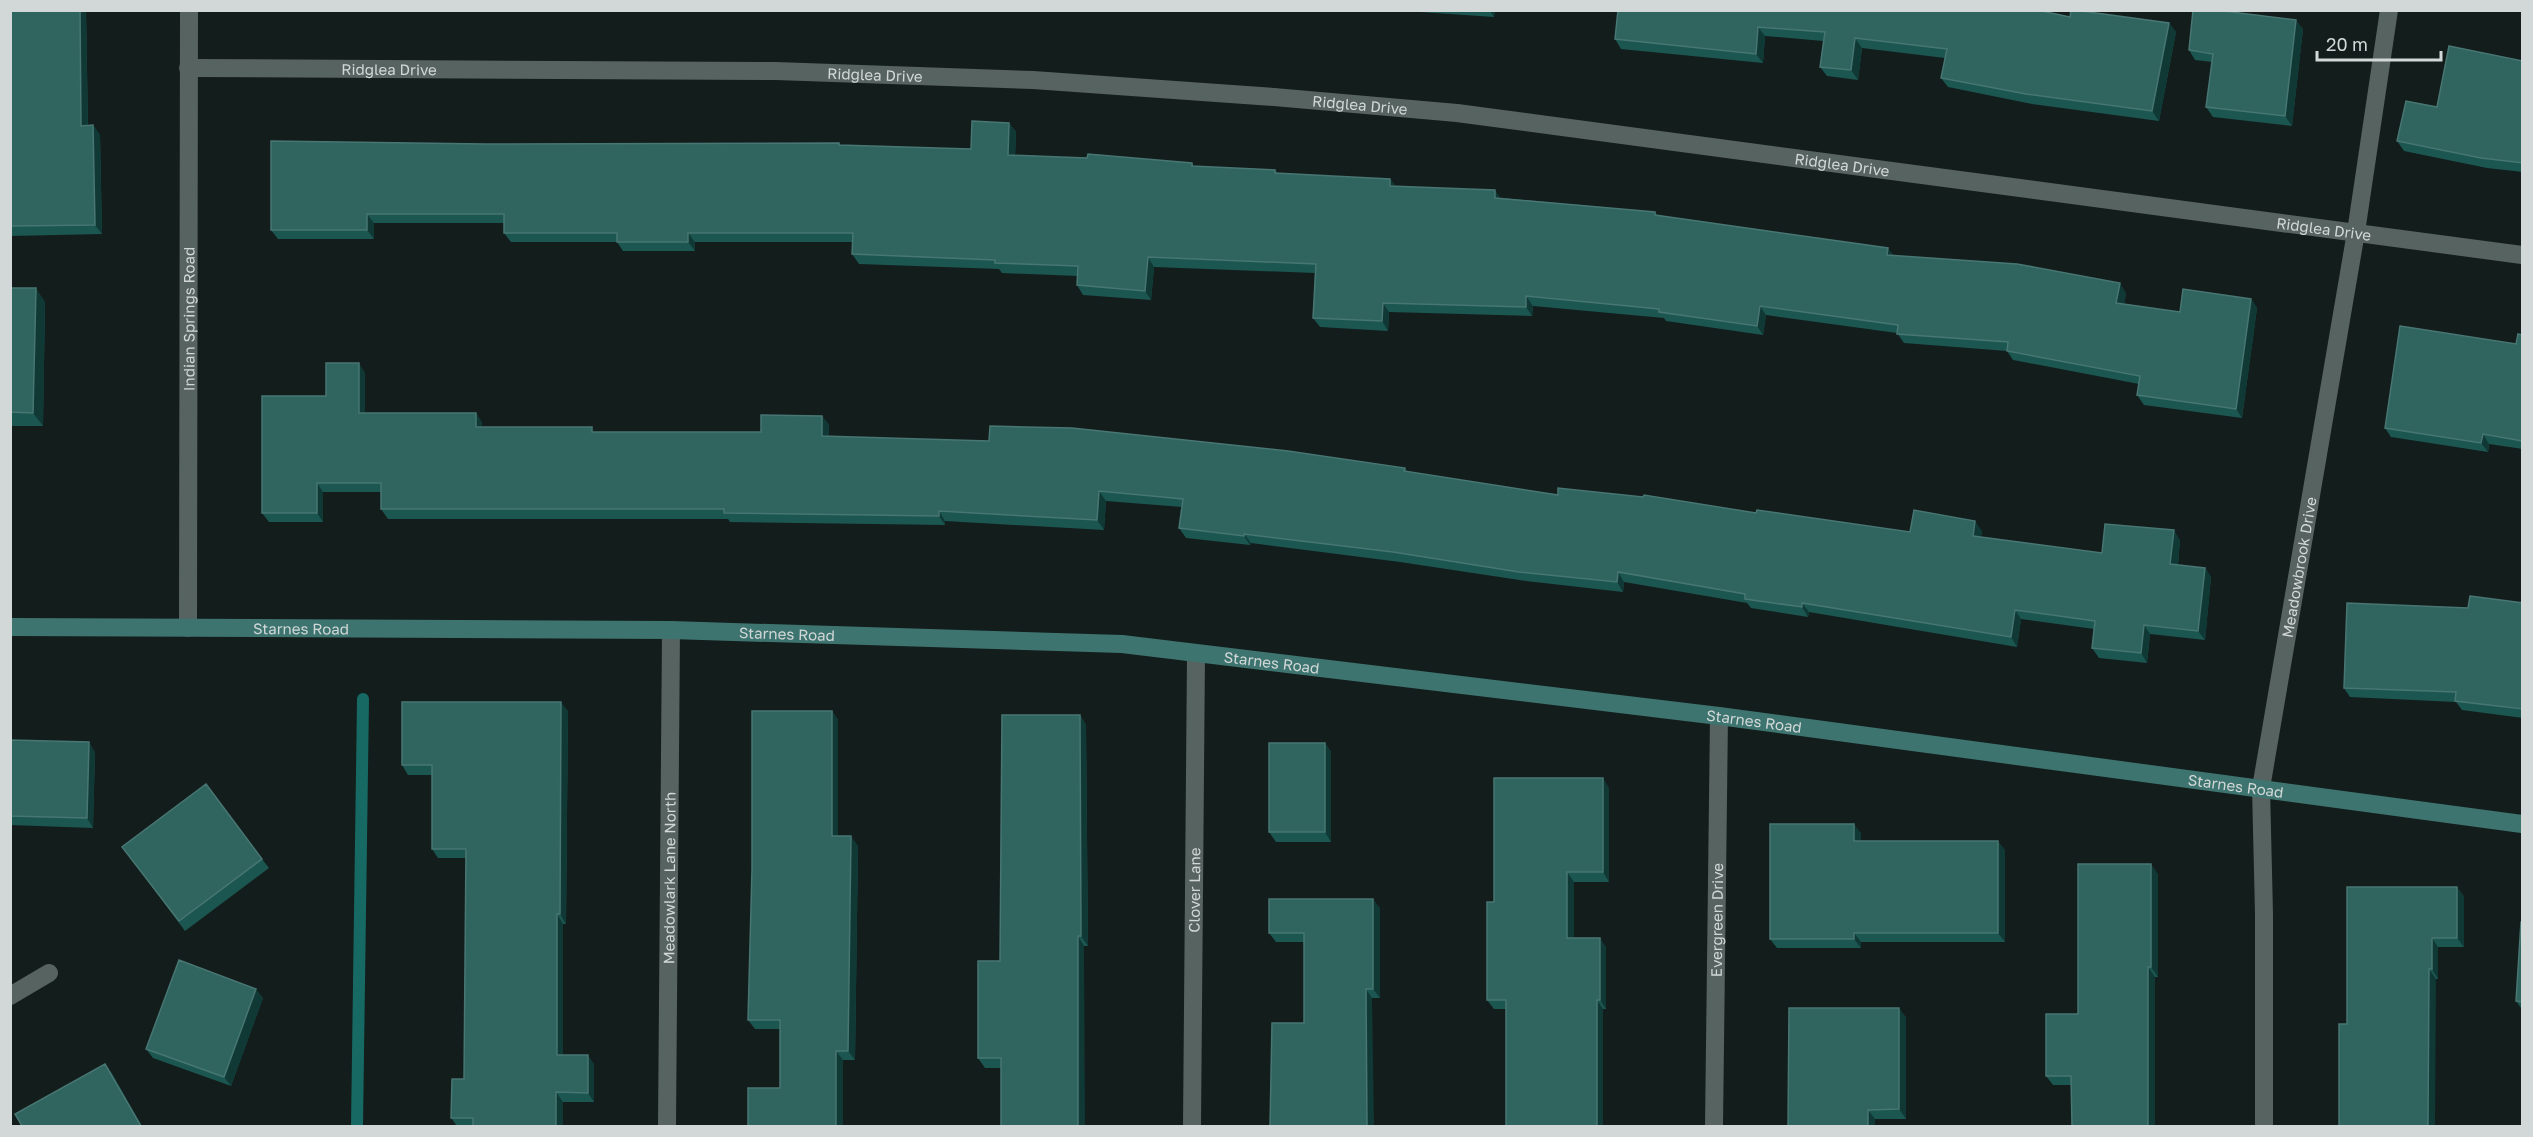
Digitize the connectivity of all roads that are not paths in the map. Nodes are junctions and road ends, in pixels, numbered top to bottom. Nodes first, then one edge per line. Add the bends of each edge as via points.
1 (189, 10) edge
2 (2389, 10) edge
3 (188, 68) junction
4 (2356, 232) junction
5 (2523, 255) edge
6 (10, 627) edge
7 (188, 628) junction
8 (670, 630) junction
9 (1196, 654) junction
10 (1719, 716) junction
11 (2261, 788) junction
12 (2523, 824) edge
13 (49, 973) dead end
14 (10, 996) edge
15 (667, 1126) edge
16 (1192, 1126) edge
17 (1713, 1126) edge
18 (2264, 1126) edge

1 - 3 street, Indian Springs Road
2 - 4 street, Meadowbrook Drive
3 - 4 street, Ridglea Drive via 777,71 1033,80 1263,96 1457,113
3 - 7 street, Indian Springs Road
4 - 5 street, Ridglea Drive
4 - 11 street, Meadowbrook Drive
6 - 7 main road, Starnes Road
7 - 8 main road, Starnes Road
8 - 9 main road, Starnes Road via 1122,644
8 - 15 street, Meadowlark Lane North
9 - 10 main road, Starnes Road
9 - 16 street, Clover Lane
10 - 11 main road, Starnes Road
10 - 17 street, Evergreen Drive
11 - 12 main road, Starnes Road
11 - 18 street, Meadowbrook Drive
13 - 14 street

